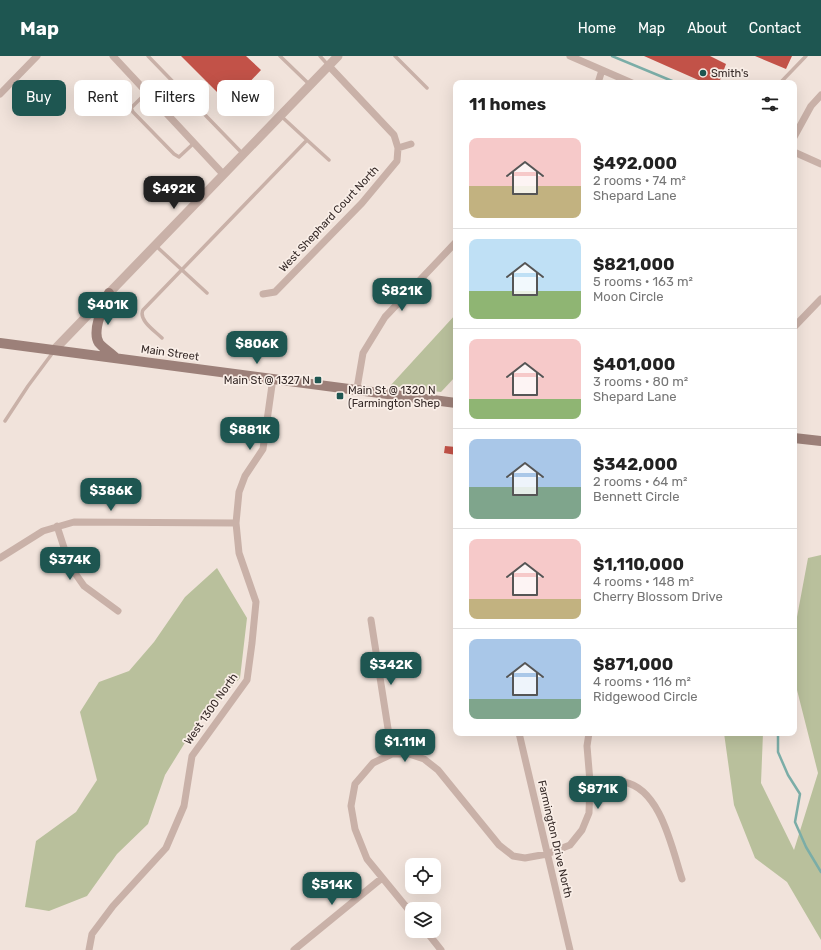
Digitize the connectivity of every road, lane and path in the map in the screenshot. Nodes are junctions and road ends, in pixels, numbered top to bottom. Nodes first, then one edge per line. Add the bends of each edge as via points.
1 (37, 56) edge
2 (113, 56) edge
3 (148, 56) edge
4 (280, 56) edge
5 (320, 56) edge
6 (338, 56) edge
7 (395, 56) edge
8 (570, 56) edge
9 (806, 56) edge
10 (328, 65) junction
11 (602, 70) junction
12 (599, 80) edge
13 (625, 80) edge
14 (783, 80) edge
15 (140, 85) edge
16 (310, 85) junction
17 (427, 88) dead end
18 (0, 94) edge
19 (821, 95) edge
20 (140, 98) edge
21 (169, 116) edge
22 (280, 116) junction
23 (797, 132) edge
24 (307, 140) junction
25 (194, 143) junction
26 (411, 144) dead end
27 (398, 148) junction
28 (797, 153) edge
29 (243, 154) junction
30 (329, 160) dead end
31 (821, 164) edge
32 (223, 174) junction
33 (155, 245) junction
34 (453, 245) edge
35 (182, 270) junction
36 (109, 293) junction
37 (207, 293) dead end
38 (263, 294) dead end
39 (821, 299) edge
40 (797, 324) edge
41 (162, 338) dead end
42 (0, 343) edge
43 (54, 350) junction
44 (116, 358) junction
45 (273, 378) junction
46 (357, 388) junction
47 (453, 403) edge
48 (5, 421) dead end
49 (797, 438) edge
50 (821, 441) edge
51 (236, 523) junction
52 (57, 526) junction
53 (0, 558) edge
54 (118, 611) dead end
55 (371, 620) dead end
56 (521, 736) edge
57 (589, 736) edge
58 (392, 754) junction
59 (590, 782) junction
60 (547, 854) junction
61 (382, 878) junction
62 (682, 879) dead end
63 (405, 906) edge
64 (432, 938) edge
65 (90, 950) edge
66 (294, 950) edge
67 (441, 950) edge
68 (570, 950) edge

1 - 18 street
2 - 15 street
3 - 29 lane
4 - 16 lane
5 - 10 lane
6 - 10 street
7 - 17 lane
8 - 11 street
9 - 14 lane
10 - 16 street
10 - 27 street via 394,135
11 - 12 street
11 - 13 street
16 - 22 street
19 - 23 street via 811,106
20 - 25 lane via 133,105 132,112 174,154 179,158
21 - 25 street
22 - 24 lane
22 - 29 street
24 - 30 lane
24 - 35 lane
25 - 32 street
26 - 27 street
27 - 38 street, West Shephard Court North via 398,161 362,203 275,292
28 - 31 street
29 - 32 street
32 - 33 street
33 - 35 lane
33 - 36 street
34 - 46 street via 385,317 363,353
35 - 37 lane
35 - 41 lane via 141,314
36 - 43 street
36 - 44 main road via 97,325 98,342
39 - 40 street
42 - 43 main road, Main Street
43 - 44 main road, Main Street
43 - 48 lane
44 - 45 main road, Main Street
45 - 46 main road, Main Street
45 - 51 street, West 1300 North via 263,449 245,476
46 - 47 main road, Main Street
49 - 50 main road
51 - 52 street via 74,522
51 - 65 street, West 1300 North via 239,553 256,602 247,680 192,756 184,806 166,848 113,906 92,934
52 - 53 street via 44,531
52 - 54 street via 70,566 84,586
55 - 58 street
56 - 60 street, Farmington Drive North
57 - 59 street
58 - 60 street via 409,754 424,759 438,770 500,845 513,856 525,858
58 - 61 street via 373,763 355,784 351,806 355,829 367,859
59 - 60 street via 589,813 582,830 570,845
59 - 62 street via 625,782 650,798 659,810
60 - 68 street, Farmington Drive North
61 - 63 street
61 - 66 street
64 - 67 street

